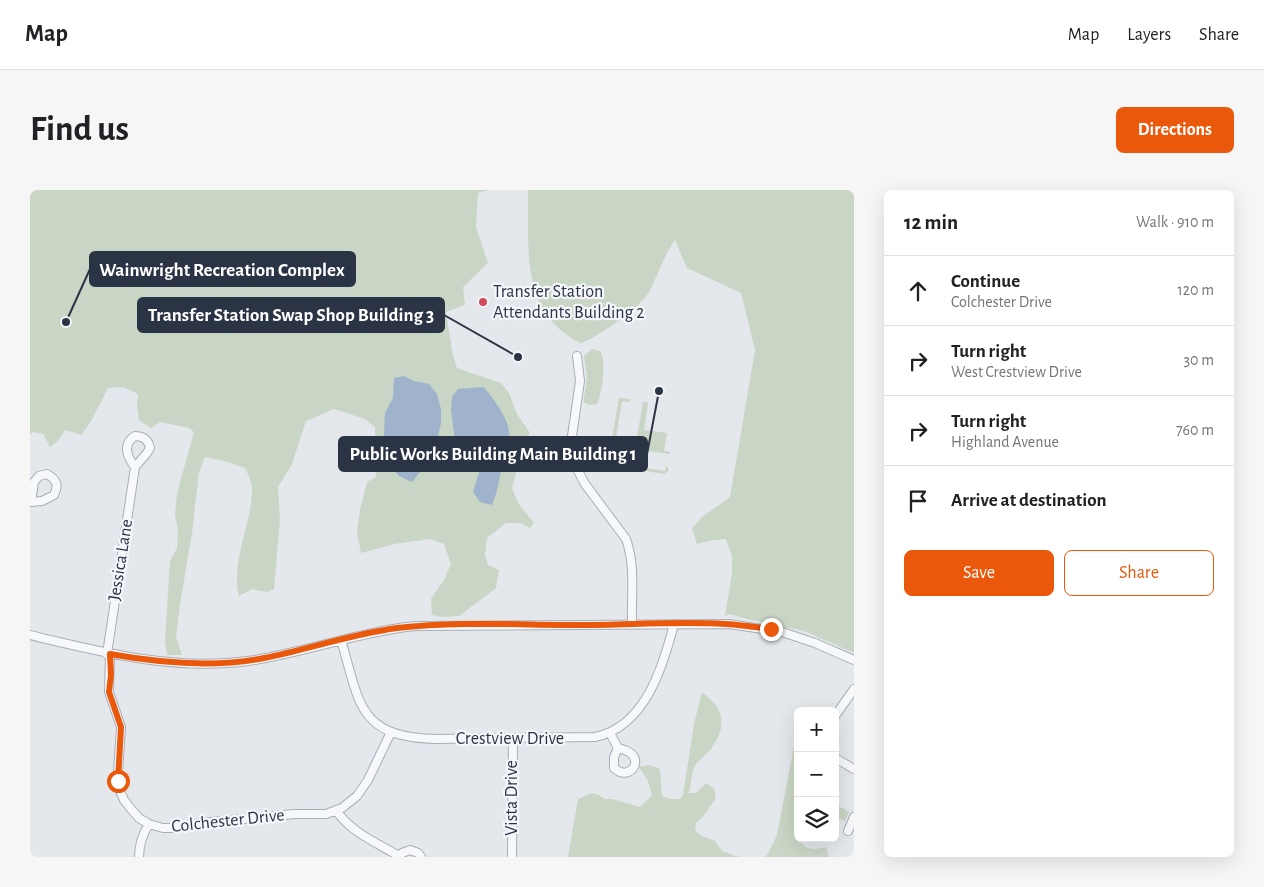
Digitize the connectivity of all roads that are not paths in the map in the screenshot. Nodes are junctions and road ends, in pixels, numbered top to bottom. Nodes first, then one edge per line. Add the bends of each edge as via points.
1 (577, 356) dead end
2 (135, 467) dead end
3 (31, 502) edge
4 (30, 512) edge
5 (632, 624) junction
6 (674, 624) junction
7 (30, 634) edge
8 (341, 640) junction
9 (108, 654) junction
10 (854, 660) edge
11 (110, 682) joint
12 (854, 689) edge
13 (839, 710) edge
14 (390, 732) junction
15 (610, 733) junction
16 (513, 739) junction
17 (618, 748) dead end
18 (839, 760) edge
19 (854, 769) edge
20 (336, 810) junction
21 (854, 817) edge
22 (149, 824) junction
23 (848, 831) dead end
24 (398, 856) edge
25 (139, 857) edge
26 (421, 857) edge
27 (512, 857) edge

1 - 5 street via 580,381 572,436 573,453 585,484 630,549 633,565
2 - 9 street, Jessica Lane
3 - 4 street
5 - 6 street
5 - 8 street via 424,626
6 - 10 street via 729,624 771,629
6 - 15 street, Crestview Drive via 664,660 646,698 634,714
7 - 9 street
8 - 9 street via 265,658 218,663 166,662
8 - 14 street, Crestview Drive via 362,706 374,722
9 - 11 street, Jessica Lane
11 - 22 street, Colchester Drive via 109,692 121,727 120,791 131,809
12 - 13 street
14 - 16 street, Crestview Drive via 416,739
14 - 20 street, Colchester Drive via 363,788
15 - 16 street, Crestview Drive via 595,738
15 - 17 street
16 - 27 street, Vista Drive
18 - 19 street
20 - 22 street, Colchester Drive via 326,814 294,814 173,828
20 - 24 street via 351,827
21 - 23 street
22 - 25 street via 141,839
24 - 26 street via 410,850

